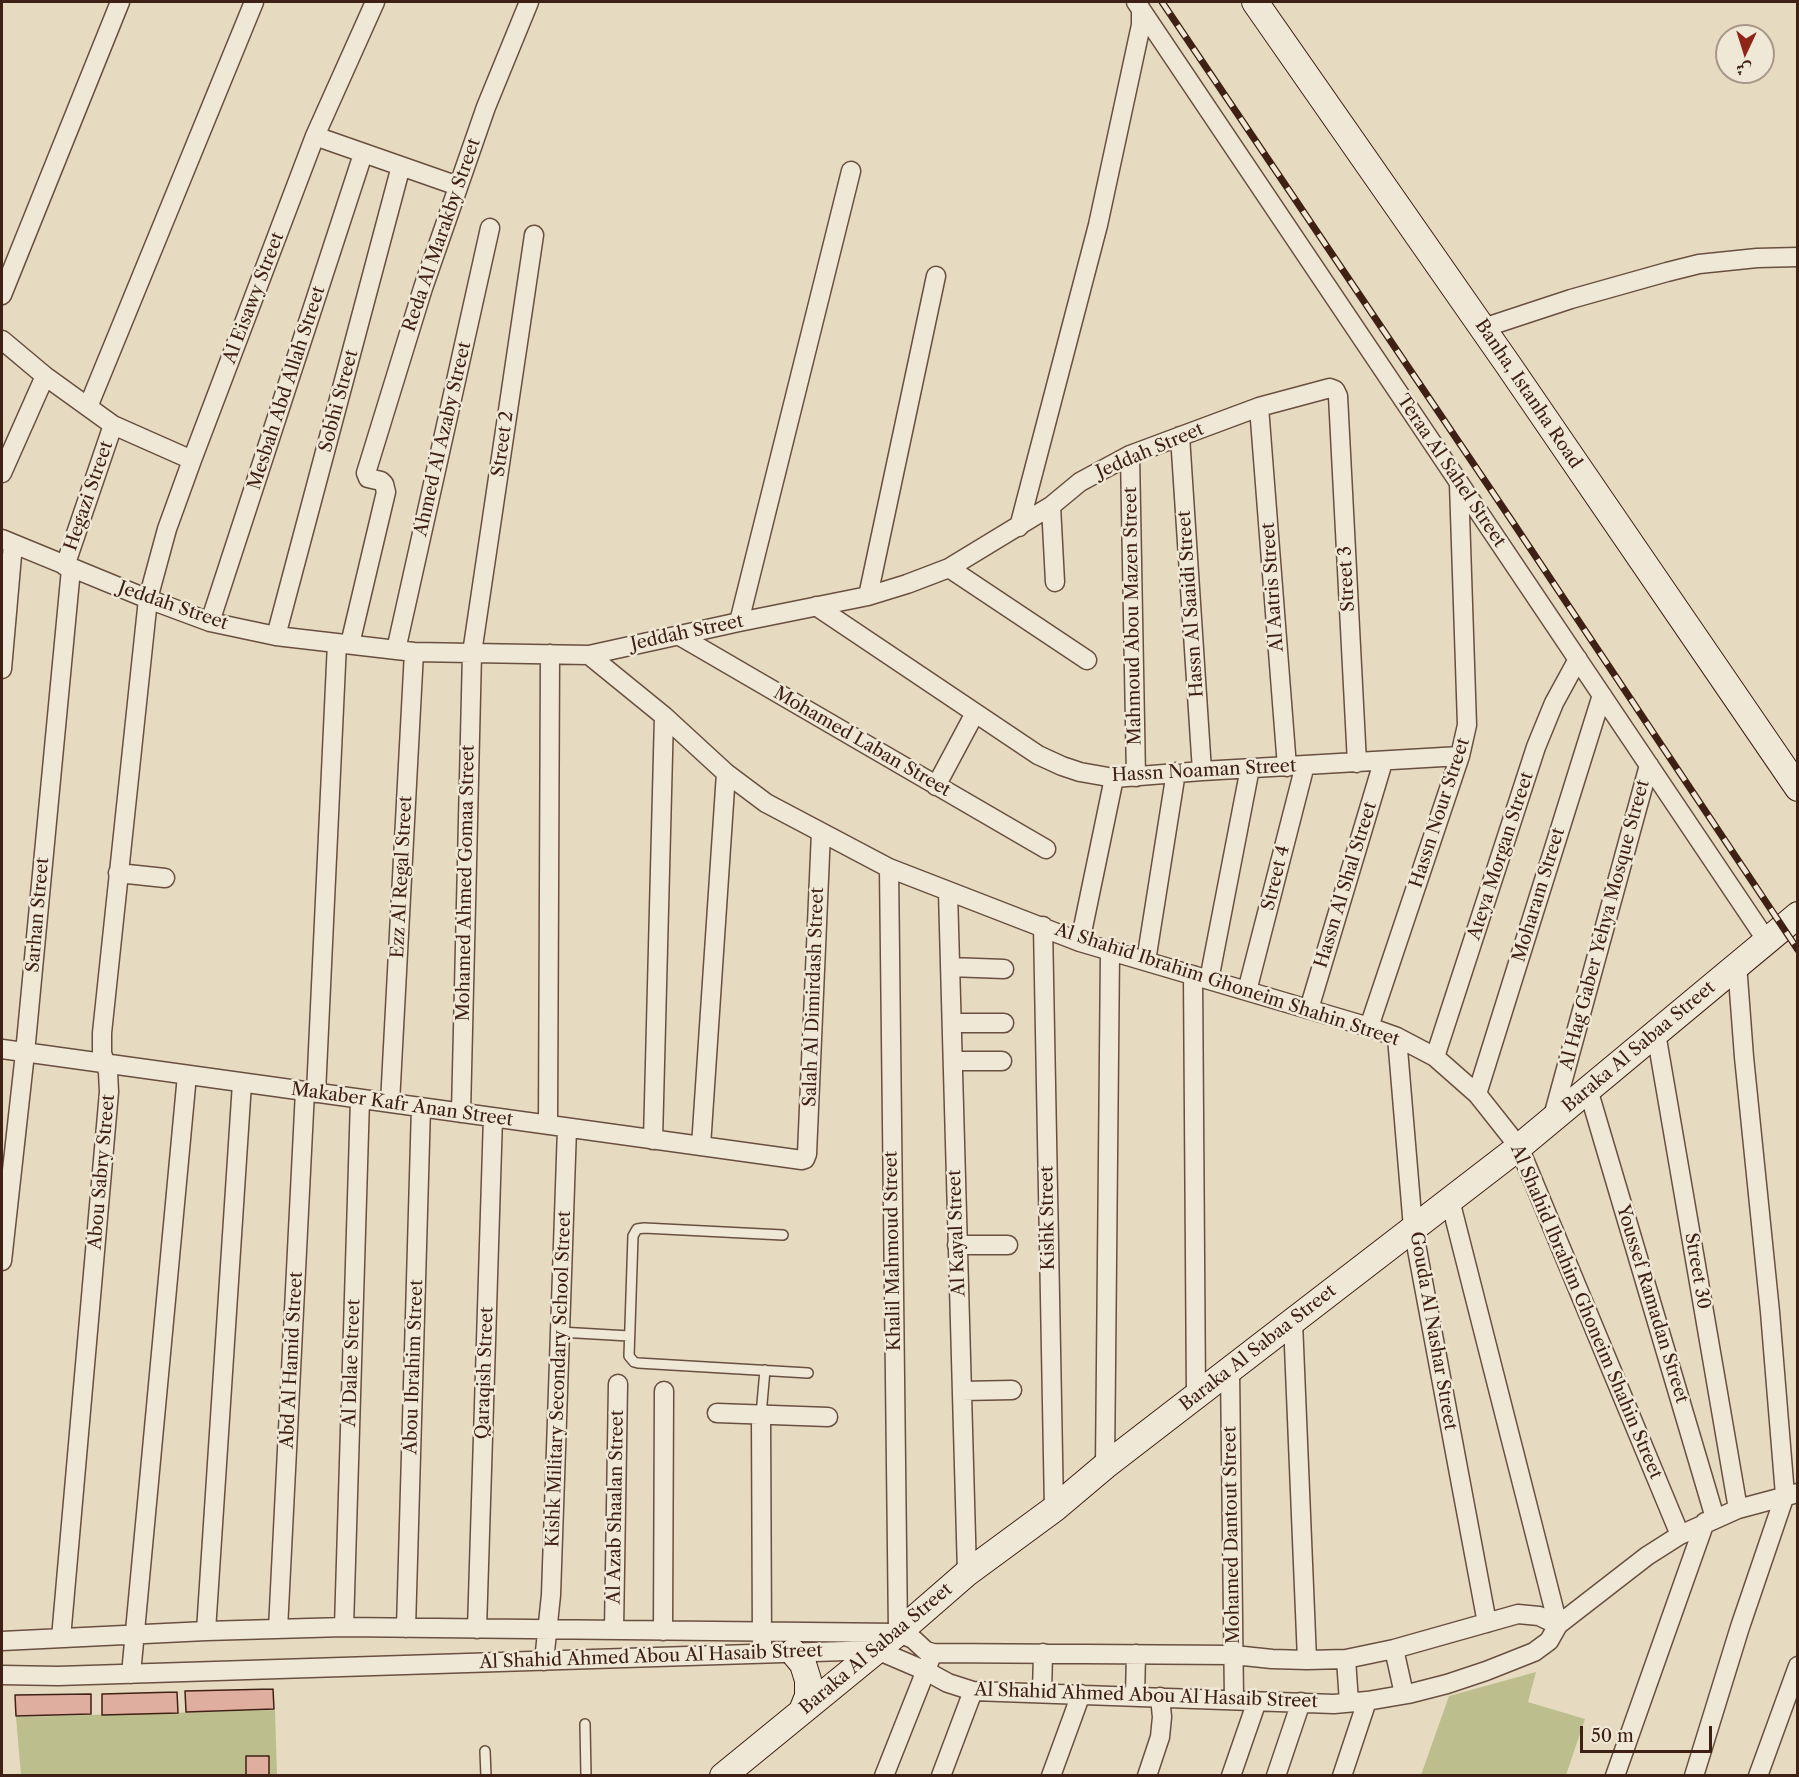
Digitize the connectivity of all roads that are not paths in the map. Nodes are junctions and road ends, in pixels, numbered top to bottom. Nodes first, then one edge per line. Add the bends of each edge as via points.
1 (120, 2) edge
2 (254, 2) edge
3 (375, 2) edge
4 (530, 2) edge
5 (1255, 2) edge
6 (1138, 5) edge
7 (315, 136) junction
8 (363, 154) junction
9 (401, 166) junction
10 (851, 171) dead end
11 (458, 186) junction
12 (490, 228) dead end
13 (534, 235) dead end
14 (1797, 257) edge
15 (936, 276) dead end
16 (2, 296) edge
17 (1483, 328) junction
18 (2, 340) edge
19 (45, 376) junction
20 (1338, 396) joint
21 (88, 407) junction
22 (1259, 407) junction
23 (113, 425) junction
24 (1180, 436) junction
25 (1130, 455) junction
26 (192, 460) junction
27 (366, 473) joint
28 (2, 474) edge
29 (1459, 483) junction
30 (1051, 506) junction
31 (1019, 527) junction
32 (7, 542) edge
33 (68, 567) junction
34 (950, 568) junction
35 (1055, 582) dead end
36 (868, 596) junction
37 (148, 599) junction
38 (816, 606) junction
39 (210, 622) junction
40 (739, 622) junction
41 (678, 635) junction
42 (276, 636) junction
43 (344, 644) junction
44 (405, 651) junction
45 (472, 653) junction
46 (550, 654) junction
47 (589, 655) junction
48 (1578, 659) junction
49 (1087, 660) dead end
50 (2, 669) edge
51 (1602, 695) junction
52 (975, 713) junction
53 (664, 716) junction
54 (1460, 756) junction
55 (1383, 762) junction
56 (1357, 763) junction
57 (1649, 765) junction
58 (1296, 766) junction
59 (1250, 768) junction
60 (1202, 771) junction
61 (1176, 772) junction
62 (726, 773) junction
63 (1136, 777) junction
64 (1114, 778) junction
65 (936, 786) junction
66 (1797, 788) edge
67 (821, 832) junction
68 (1046, 849) dead end
69 (889, 868) junction
70 (118, 873) junction
71 (165, 878) dead end
72 (948, 892) junction
73 (1795, 918) edge
74 (1043, 926) junction
75 (1767, 941) junction
76 (1080, 942) junction
77 (1110, 951) junction
78 (1146, 961) junction
79 (1737, 964) junction
80 (950, 967) junction
81 (1004, 969) dead end
82 (1201, 978) junction
83 (1247, 991) junction
84 (1309, 1009) junction
85 (951, 1023) junction
86 (1004, 1023) dead end
87 (1369, 1027) junction
88 (1656, 1033) junction
89 (1397, 1037) junction
90 (2, 1049) edge
91 (25, 1053) junction
92 (1435, 1057) junction
93 (953, 1061) junction
94 (1002, 1061) dead end
95 (104, 1063) junction
96 (187, 1075) junction
97 (242, 1083) junction
98 (1588, 1089) junction
99 (311, 1092) junction
100 (1477, 1094) junction
101 (360, 1099) junction
102 (390, 1103) junction
103 (421, 1107) junction
104 (461, 1113) junction
105 (493, 1117) junction
106 (1551, 1120) junction
107 (548, 1125) junction
108 (567, 1128) junction
109 (653, 1140) junction
110 (701, 1146) junction
111 (1519, 1147) junction
112 (802, 1160) joint
113 (1450, 1200) junction
114 (1413, 1228) junction
115 (783, 1235) dead end
116 (957, 1245) junction
117 (1008, 1245) dead end
118 (2, 1261) edge
119 (1293, 1322) junction
120 (560, 1332) junction
121 (629, 1336) junction
122 (765, 1370) junction
123 (1230, 1370) junction
124 (808, 1373) dead end
125 (618, 1384) dead end
126 (1012, 1390) dead end
127 (664, 1391) dead end
128 (962, 1391) junction
129 (1196, 1396) junction
130 (717, 1413) dead end
131 (761, 1415) junction
132 (828, 1417) dead end
133 (1105, 1466) junction
134 (1791, 1494) edge
135 (1054, 1509) junction
136 (1738, 1509) junction
137 (1710, 1520) junction
138 (1680, 1535) junction
139 (967, 1573) junction
140 (1487, 1623) junction
141 (1558, 1625) junction
142 (344, 1627) junction
143 (406, 1628) junction
144 (278, 1629) junction
145 (477, 1629) junction
146 (547, 1630) junction
147 (614, 1630) junction
148 (206, 1631) junction
149 (663, 1631) junction
150 (762, 1632) junction
151 (898, 1633) junction
152 (135, 1635) junction
153 (61, 1638) junction
154 (2, 1641) edge
155 (1394, 1649) junction
156 (877, 1650) junction
157 (793, 1652) junction
158 (933, 1653) junction
159 (1043, 1653) junction
160 (762, 1654) junction
161 (1136, 1654) junction
162 (1234, 1654) junction
163 (1346, 1659) junction
164 (1307, 1660) junction
165 (544, 1661) junction
166 (1797, 1666) edge
167 (926, 1671) junction
168 (131, 1674) junction
169 (2, 1675) edge
170 (973, 1691) junction
171 (1042, 1693) junction
172 (1081, 1694) junction
173 (1404, 1694) junction
174 (1135, 1696) junction
175 (1160, 1697) junction
176 (1234, 1700) junction
177 (1257, 1701) junction
178 (1301, 1702) junction
179 (1358, 1702) junction
180 (802, 1711) junction
181 (585, 1724) dead end
182 (485, 1751) dead end
183 (486, 1776) edge
184 (586, 1776) edge
185 (723, 1776) edge
186 (884, 1776) edge
187 (941, 1776) edge
188 (1051, 1776) edge
189 (1147, 1776) edge
190 (1232, 1776) edge
191 (1276, 1776) edge
192 (1342, 1776) edge
193 (1616, 1776) edge
194 (1694, 1776) edge
195 (1758, 1776) edge

1 - 16 street
2 - 21 street
3 - 7 street, Al Eisawy Street
4 - 11 street, Reda Al Marakby Street
5 - 17 main road, Banha, Istanha Road
6 - 29 street, Teraa Al Sahel Street
6 - 31 street via 1141,25 1098,225
7 - 8 street
7 - 26 street, Al Eisawy Street
8 - 9 street
8 - 39 street, Mesbah Abd Allah Street
9 - 11 street
9 - 42 street, Sobhi Street
10 - 40 street
11 - 27 street, Reda Al Marakby Street
12 - 44 street, Ahmed Al Azaby Street
13 - 45 street, Street 2
14 - 17 street via 1698,264
15 - 36 street
17 - 66 main road, Banha, Istanha Road
18 - 19 street
19 - 21 street
19 - 28 street
20 - 22 street, Jeddah Street via 1330,388
20 - 56 street, Street 3
21 - 23 street
22 - 24 street, Jeddah Street
22 - 58 street, Al Aatris Street
23 - 26 street
23 - 33 street, Hegazi Street
24 - 25 street, Jeddah Street
24 - 60 street, Hassn Al Saaidi Street
25 - 30 street, Jeddah Street via 1080,482
25 - 63 street, Mahmoud Abou Mazen Street
26 - 37 street, Al Eisawy Street via 167,529
27 - 43 street, Abd Al Hamid Street via 368,478 381,481 386,492
29 - 48 street, Teraa Al Sahel Street
29 - 54 street, Hassn Nour Street via 1467,725
30 - 31 street, Jeddah Street
30 - 35 street
31 - 34 street, Jeddah Street
32 - 33 street, Jeddah Street
32 - 50 street
33 - 37 street, Jeddah Street
33 - 91 street, Sarhan Street
34 - 36 street, Jeddah Street
34 - 49 street
36 - 38 street, Jeddah Street
37 - 39 street, Jeddah Street
37 - 70 street, Abou Sabry Street
38 - 40 street, Jeddah Street
38 - 52 street, Hassn Noaman Street
39 - 42 street, Jeddah Street
40 - 41 street, Jeddah Street
41 - 47 street, Jeddah Street
41 - 65 street, Mohamed Laban Street
42 - 43 street, Jeddah Street
43 - 44 street, Jeddah Street
43 - 99 street, Abd Al Hamid Street
44 - 45 street, Jeddah Street
44 - 102 street, Ezz Al Regal Street
45 - 46 street, Jeddah Street
45 - 104 street, Mohamed Ahmed Gomaa Street
46 - 47 street, Jeddah Street
46 - 107 street
47 - 53 street, Al Shahid Ibrahim Ghoneim Shahin Street
48 - 51 street, Teraa Al Sahel Street
48 - 92 street, Ateya Morgan Street via 1536,747
51 - 57 street, Teraa Al Sahel Street
51 - 100 street, Moharam Street
52 - 64 street, Hassn Noaman Street via 1038,755 1062,766
52 - 65 street
53 - 62 street, Al Shahid Ibrahim Ghoneim Shahin Street
53 - 109 street
54 - 55 street, Hassn Noaman Street
54 - 87 street, Hassn Nour Street
55 - 56 street, Hassn Noaman Street
55 - 84 street, Hassn Al Shal Street
56 - 58 street, Hassn Noaman Street
57 - 75 street, Teraa Al Sahel Street
57 - 106 street, Al Hag Gaber Yehya Mosque Street
58 - 59 street, Hassn Noaman Street
58 - 83 street, Street 4
59 - 60 street, Hassn Noaman Street
59 - 82 street
60 - 61 street, Hassn Noaman Street
61 - 63 street, Hassn Noaman Street
61 - 78 street
62 - 67 street, Al Shahid Ibrahim Ghoneim Shahin Street via 766,803
62 - 110 street
63 - 64 street, Hassn Noaman Street
64 - 76 street
65 - 68 street, Mohamed Laban Street
67 - 69 street, Al Shahid Ibrahim Ghoneim Shahin Street
67 - 112 street, Salah Al Dimirdash Street via 807,1154
69 - 72 street, Al Shahid Ibrahim Ghoneim Shahin Street
69 - 151 street, Khalil Mahmoud Street
70 - 71 street
70 - 95 street, Abou Sabry Street via 101,1043
72 - 74 street, Al Shahid Ibrahim Ghoneim Shahin Street
72 - 80 street, Al Kayal Street
73 - 75 main road, Baraka Al Sabaa Street
74 - 76 street, Al Shahid Ibrahim Ghoneim Shahin Street
74 - 135 street, Kishk Street
75 - 79 main road, Baraka Al Sabaa Street
76 - 77 street, Al Shahid Ibrahim Ghoneim Shahin Street
77 - 78 street, Al Shahid Ibrahim Ghoneim Shahin Street
77 - 133 street
78 - 82 street, Al Shahid Ibrahim Ghoneim Shahin Street
79 - 88 main road, Baraka Al Sabaa Street
79 - 134 street
80 - 81 street
80 - 85 street, Al Kayal Street
82 - 83 street, Al Shahid Ibrahim Ghoneim Shahin Street
82 - 129 street
83 - 84 street, Al Shahid Ibrahim Ghoneim Shahin Street
84 - 87 street, Al Shahid Ibrahim Ghoneim Shahin Street
85 - 86 street
85 - 93 street, Al Kayal Street
87 - 89 street, Al Shahid Ibrahim Ghoneim Shahin Street
88 - 98 main road, Baraka Al Sabaa Street
88 - 136 street, Street 30
89 - 92 street, Al Shahid Ibrahim Ghoneim Shahin Street
89 - 114 street, Gouda Al Nashar Street
90 - 91 street, Makaber Kafr Anan Street
91 - 95 street, Makaber Kafr Anan Street
91 - 118 street, Sarhan Street
92 - 100 street, Al Shahid Ibrahim Ghoneim Shahin Street
93 - 94 street
93 - 116 street, Al Kayal Street
95 - 96 street, Makaber Kafr Anan Street
95 - 153 street, Abou Sabry Street via 109,1092
96 - 97 street, Makaber Kafr Anan Street
96 - 152 street
97 - 99 street, Makaber Kafr Anan Street
97 - 148 street
98 - 106 main road, Baraka Al Sabaa Street
98 - 137 street, Youssef Ramadan Street
99 - 101 street, Makaber Kafr Anan Street
99 - 144 street, Abd Al Hamid Street
100 - 111 street, Al Shahid Ibrahim Ghoneim Shahin Street
101 - 102 street, Makaber Kafr Anan Street
101 - 142 street, Al Dalae Street
102 - 103 street, Makaber Kafr Anan Street
103 - 104 street, Makaber Kafr Anan Street
103 - 143 street, Abou Ibrahim Street
104 - 105 street, Makaber Kafr Anan Street
105 - 107 street, Makaber Kafr Anan Street
105 - 145 street, Qaraqish Street
106 - 111 main road, Baraka Al Sabaa Street
107 - 108 street, Makaber Kafr Anan Street
108 - 109 street, Makaber Kafr Anan Street
108 - 120 street, Kishk Military Secondary School Street
109 - 110 street, Makaber Kafr Anan Street
110 - 112 street, Makaber Kafr Anan Street
111 - 113 main road, Baraka Al Sabaa Street
111 - 138 street, Al Shahid Ibrahim Ghoneim Shahin Street
113 - 114 main road, Baraka Al Sabaa Street
113 - 141 street
114 - 119 main road, Baraka Al Sabaa Street
114 - 140 street, Gouda Al Nashar Street
115 - 121 lane via 637,1229 633,1236
116 - 117 street
116 - 128 street, Al Kayal Street
119 - 123 main road, Baraka Al Sabaa Street
119 - 164 street
120 - 121 lane
120 - 146 street, Kishk Military Secondary School Street
121 - 122 lane via 629,1356 634,1362
122 - 124 lane
122 - 131 lane
123 - 129 main road, Baraka Al Sabaa Street
123 - 162 street, Mohamed Dantout Street
125 - 147 street, Al Azab Shaalan Street
126 - 128 street
127 - 149 street
128 - 139 street, Al Kayal Street
129 - 133 main road, Baraka Al Sabaa Street
130 - 131 street
131 - 132 street
131 - 150 street
133 - 135 main road, Baraka Al Sabaa Street
134 - 136 street, Al Shahid Ahmed Abou Al Hasaib Street
134 - 194 street via 1740,1627
135 - 139 main road, Baraka Al Sabaa Street
136 - 137 street, Al Shahid Ahmed Abou Al Hasaib Street
137 - 138 street, Al Shahid Ahmed Abou Al Hasaib Street
137 - 193 street
138 - 141 street, Al Shahid Ahmed Abou Al Hasaib Street
139 - 151 main road, Baraka Al Sabaa Street
140 - 141 street, Al Shahid Ahmed Abou Al Hasaib Street via 1528,1614
140 - 155 street, Al Shahid Ahmed Abou Al Hasaib Street
141 - 173 street, Al Shahid Ahmed Abou Al Hasaib Street via 1549,1641 1534,1652 1447,1684
142 - 143 street, Al Shahid Ahmed Abou Al Hasaib Street
142 - 144 street, Al Shahid Ahmed Abou Al Hasaib Street
143 - 145 street, Al Shahid Ahmed Abou Al Hasaib Street
144 - 148 street, Al Shahid Ahmed Abou Al Hasaib Street
145 - 146 street, Al Shahid Ahmed Abou Al Hasaib Street
146 - 147 street, Al Shahid Ahmed Abou Al Hasaib Street
146 - 165 street, Kishk Military Secondary School Street
147 - 149 street, Al Shahid Ahmed Abou Al Hasaib Street
148 - 152 street, Al Shahid Ahmed Abou Al Hasaib Street
149 - 150 street, Al Shahid Ahmed Abou Al Hasaib Street
150 - 151 street, Al Shahid Ahmed Abou Al Hasaib Street
150 - 160 street
151 - 156 main road, Baraka Al Sabaa Street
151 - 158 street
152 - 153 street, Al Shahid Ahmed Abou Al Hasaib Street
152 - 168 street
153 - 154 street, Al Shahid Ahmed Abou Al Hasaib Street
155 - 163 street, Al Shahid Ahmed Abou Al Hasaib Street
155 - 173 street
156 - 157 street, Al Shahid Ahmed Abou Al Hasaib Street
156 - 167 street, Al Shahid Ahmed Abou Al Hasaib Street
156 - 180 main road, Baraka Al Sabaa Street
157 - 160 street, Al Shahid Ahmed Abou Al Hasaib Street
157 - 180 main road via 808,1680 808,1696
158 - 159 street, Al Shahid Ahmed Abou Al Hasaib Street
158 - 167 street
159 - 161 street, Al Shahid Ahmed Abou Al Hasaib Street
159 - 171 street
160 - 165 street, Al Shahid Ahmed Abou Al Hasaib Street
161 - 162 street, Al Shahid Ahmed Abou Al Hasaib Street
161 - 174 street
162 - 164 street, Al Shahid Ahmed Abou Al Hasaib Street
162 - 176 street, Mohamed Dantout Street
163 - 164 street, Al Shahid Ahmed Abou Al Hasaib Street
163 - 179 street
165 - 168 street, Al Shahid Ahmed Abou Al Hasaib Street
166 - 195 street
167 - 170 street, Al Shahid Ahmed Abou Al Hasaib Street
167 - 186 street
168 - 169 street, Al Shahid Ahmed Abou Al Hasaib Street
170 - 171 street, Al Shahid Ahmed Abou Al Hasaib Street
170 - 187 street
171 - 172 street, Al Shahid Ahmed Abou Al Hasaib Street
172 - 174 street, Al Shahid Ahmed Abou Al Hasaib Street
172 - 188 street
173 - 179 street, Al Shahid Ahmed Abou Al Hasaib Street
174 - 175 street, Al Shahid Ahmed Abou Al Hasaib Street
175 - 176 street, Al Shahid Ahmed Abou Al Hasaib Street
175 - 189 street via 1160,1737
176 - 177 street, Al Shahid Ahmed Abou Al Hasaib Street
177 - 178 street, Al Shahid Ahmed Abou Al Hasaib Street
177 - 190 street
178 - 179 street, Al Shahid Ahmed Abou Al Hasaib Street
178 - 191 street
179 - 192 street
180 - 185 main road, Baraka Al Sabaa Street
181 - 184 lane
182 - 183 lane

